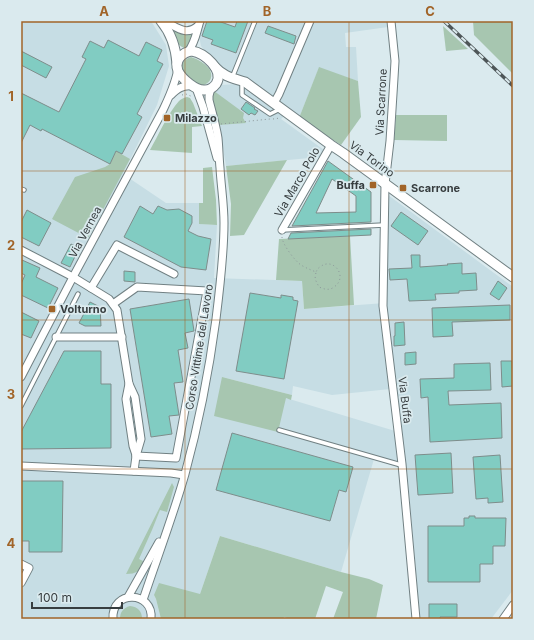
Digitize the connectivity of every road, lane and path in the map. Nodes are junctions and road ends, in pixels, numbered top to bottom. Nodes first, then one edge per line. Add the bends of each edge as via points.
1 (161, 21) edge
2 (164, 21) edge
3 (255, 21) edge
4 (310, 21) edge
5 (392, 21) edge
6 (199, 24) edge
7 (197, 35) junction
8 (173, 41) junction
9 (187, 52) junction
10 (201, 55) junction
11 (177, 66) junction
12 (215, 67) junction
13 (235, 79) junction
14 (213, 86) junction
15 (194, 87) junction
16 (180, 95) dead end
17 (169, 97) junction
18 (195, 101) dead end
19 (278, 105) junction
20 (284, 119) dead end
21 (215, 121) junction
22 (331, 146) junction
23 (220, 168) junction
24 (385, 184) junction
25 (384, 225) junction
26 (282, 230) junction
27 (21, 250) edge
28 (316, 272) junction
29 (174, 274) dead end
30 (73, 277) junction
31 (513, 277) edge
32 (91, 288) junction
33 (78, 294) dead end
34 (113, 304) junction
35 (56, 337) junction
36 (122, 337) junction
37 (21, 376) edge
38 (21, 406) edge
39 (279, 430) dead end
40 (136, 456) junction
41 (21, 466) edge
42 (402, 466) junction
43 (134, 471) junction
44 (184, 475) junction
45 (168, 526) junction
46 (21, 564) edge
47 (21, 583) edge
48 (128, 597) junction
49 (143, 600) junction
50 (513, 605) edge
51 (505, 617) edge
52 (113, 619) edge
53 (151, 619) edge
54 (416, 619) edge
55 (513, 619) edge

1 - 8 main road
2 - 6 street via 186,31 195,29
3 - 13 lane
4 - 19 street via 279,94
5 - 24 street, Via Scarrone via 394,78
6 - 7 street
7 - 9 street
7 - 10 street
8 - 9 main road
8 - 11 main road
9 - 10 main road
9 - 11 main road via 179,58
10 - 12 main road
11 - 15 main road via 181,75
11 - 17 street, Via Vernea via 177,76
12 - 13 main road, Via Torino
12 - 14 main road via 218,75
13 - 14 main road via 225,80
13 - 19 main road, Via Torino via 245,82
14 - 15 main road via 205,90
14 - 21 street via 209,100
15 - 17 street via 181,86
15 - 23 street via 203,107
16 - 18 path via 186,94
17 - 30 street, Via Vernea
19 - 22 main road, Via Torino
20 - 21 path via 221,124 219,120
21 - 23 street
22 - 24 main road, Via Torino
22 - 26 street, Via Marco Polo
23 - 44 street, Corso Vittime del Lavoro via 224,222 219,298 208,374
24 - 25 street, Via Buffa
24 - 31 main road, Via Torino
25 - 26 lane
25 - 42 street, Via Buffa via 383,306
26 - 28 path via 282,240 296,260
27 - 30 street
28 - 28 path via 319,287 325,290 332,289 338,284 340,272 336,267 325,265
29 - 32 street via 117,245
30 - 32 street
30 - 37 street, Via Vernea
32 - 34 street
33 - 35 lane
34 - 36 street via 117,310
34 - 40 street via 137,287 207,291 176,458
35 - 36 street
35 - 38 lane
36 - 40 street via 129,384 126,399
39 - 42 lane
40 - 43 street
41 - 43 street
42 - 54 street, Via Buffa
43 - 44 street
44 - 45 street, Corso Vittime del Lavoro
45 - 48 street, Corso Vittime del Lavoro
45 - 49 street, Corso Vittime del Lavoro
46 - 47 street via 29,568
48 - 49 street
48 - 52 street, Corso Vittime del Lavoro via 116,605
49 - 53 street via 150,610
50 - 51 street
51 - 55 street

